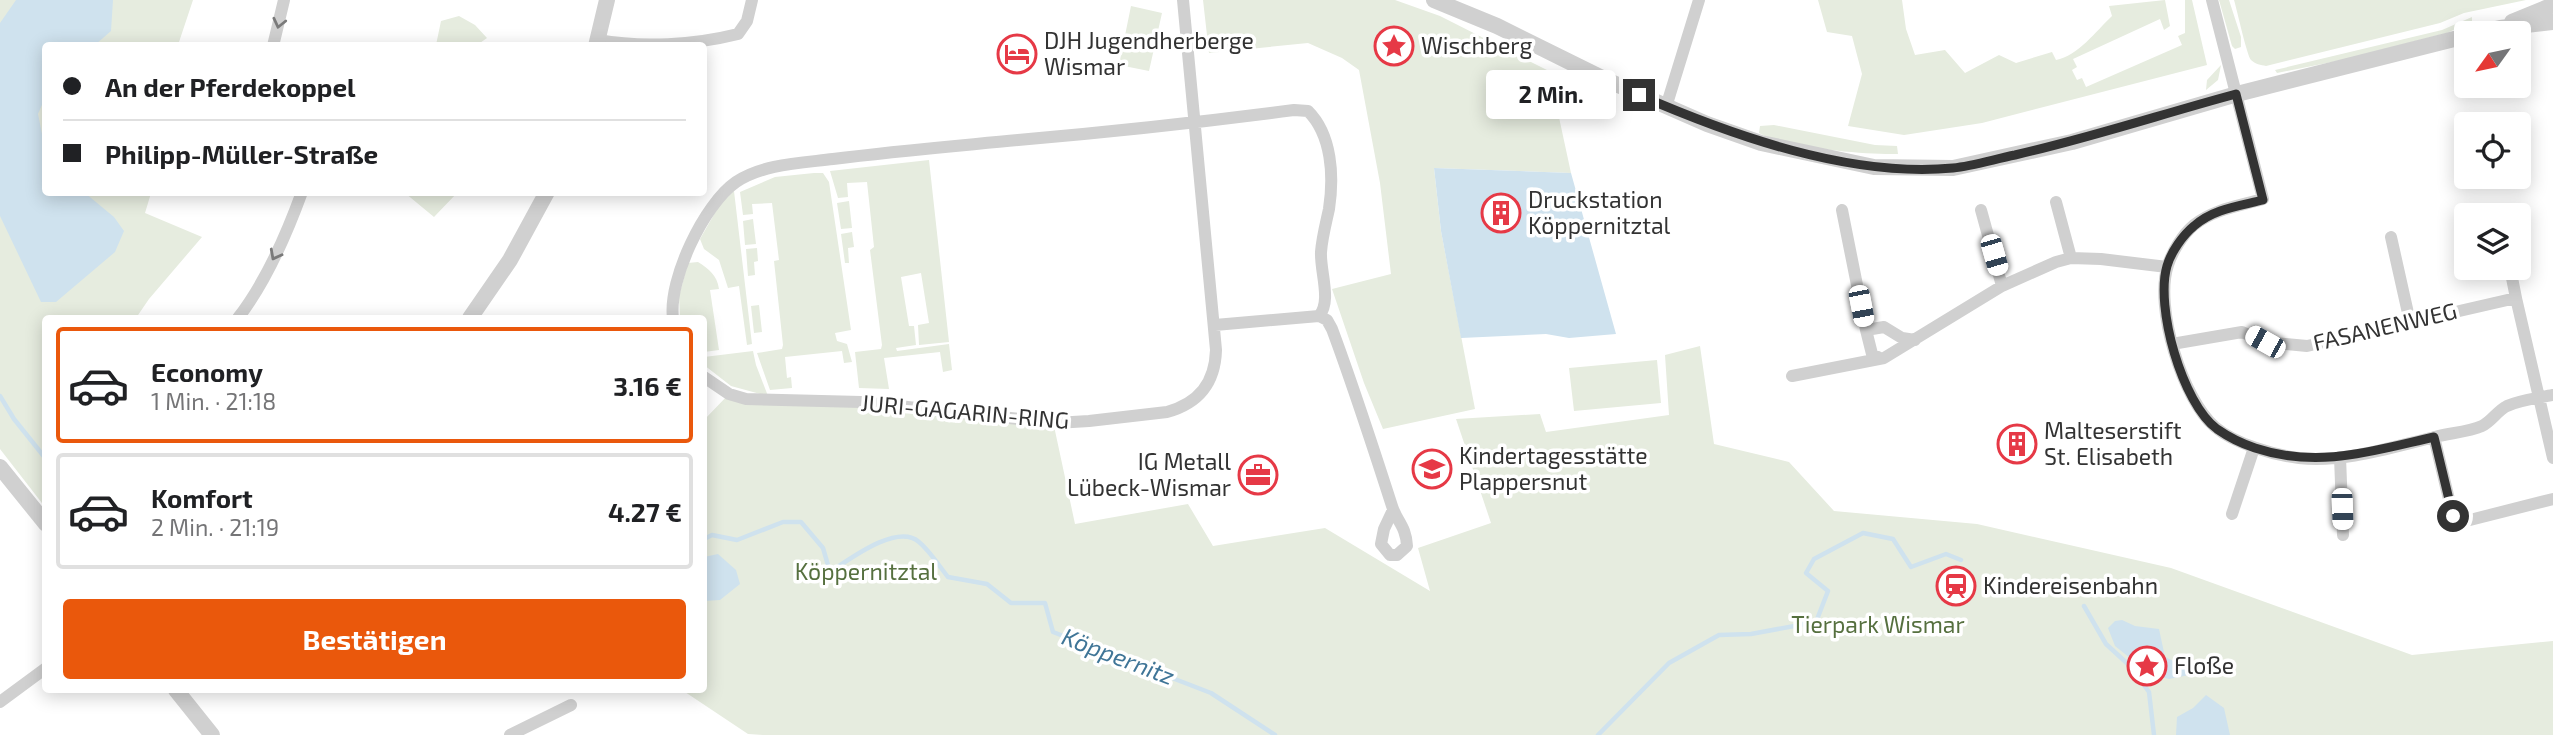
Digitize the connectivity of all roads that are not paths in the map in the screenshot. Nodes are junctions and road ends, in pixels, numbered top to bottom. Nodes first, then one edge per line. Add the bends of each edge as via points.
1 (284, 0) edge
2 (607, 0) edge
3 (752, 0) edge
4 (1183, 0) edge
5 (1434, 0) edge
6 (1699, 0) edge
7 (2212, 0) edge
8 (2553, 5) edge
9 (2516, 21) edge
10 (2553, 22) edge
11 (2531, 24) edge
12 (2454, 39) edge
13 (275, 42) edge
14 (597, 42) edge
15 (693, 42) edge
16 (2236, 94) junction
17 (1666, 107) junction
18 (1196, 121) junction
19 (301, 196) edge
20 (545, 196) edge
21 (2056, 202) dead end
22 (1842, 210) dead end
23 (1981, 210) dead end
24 (2391, 237) dead end
25 (2071, 258) junction
26 (2167, 267) junction
27 (2512, 280) edge
28 (2002, 286) junction
29 (2516, 298) junction
30 (240, 315) edge
31 (472, 315) edge
32 (673, 315) edge
33 (1318, 316) junction
34 (2410, 322) junction
35 (1214, 325) junction
36 (1866, 330) junction
37 (1915, 340) junction
38 (2172, 344) junction
39 (1880, 358) junction
40 (1792, 376) dead end
41 (707, 379) edge
42 (2553, 395) edge
43 (2539, 398) junction
44 (2434, 437) junction
45 (2254, 447) junction
46 (2340, 457) junction
47 (2553, 458) edge
48 (0, 467) edge
49 (2553, 499) edge
50 (1393, 510) dead end
51 (2232, 514) dead end
52 (42, 519) edge
53 (2343, 535) dead end
54 (42, 671) edge
55 (178, 693) edge
56 (0, 702) edge
57 (571, 705) dead end
58 (212, 735) edge
59 (510, 735) edge

1 -> 13 street
2 - 14 street
3 - 15 street via 738,34
4 - 18 street, JURI-GAGARIN-RING
5 - 17 street
6 - 17 street
7 - 16 street
8 - 9 street
10 - 11 street
12 - 16 street
16 - 17 street via 2072,142 1953,168 1861,165 1761,143
16 - 26 street via 2263,200 2206,217 2189,230
18 - 32 street via 930,147 765,169 736,182 704,219 675,284
18 - 33 street via 1294,110 1308,111 1319,121 1327,140 1329,205 1321,251 1325,304
18 - 35 street, JURI-GAGARIN-RING
19 -> 30 street via 288,231
20 - 31 street via 510,260
21 - 25 street
22 - 36 street
23 - 28 street
24 - 34 street
25 - 26 street
25 - 28 street
26 - 38 street
27 - 29 street
28 - 37 street
29 - 34 street, FASANENWEG
29 - 43 street
33 - 35 street
33 - 50 street via 1332,329
34 - 38 street, FASANENWEG via 2307,346 2265,342 2242,332
35 - 41 street, JURI-GAGARIN-RING via 1214,373 1197,398 1167,412 1109,419 1056,422 860,402 746,399
36 - 37 street via 1884,327
36 - 39 street via 1872,354
37 - 39 street
38 - 45 street via 2184,383 2199,408 2216,428
39 - 40 street
42 - 43 street
43 - 44 street via 2507,406 2481,426
43 - 47 street
44 - 46 street
44 - 49 street via 2453,516 2462,522
45 - 46 street via 2297,458
45 - 51 street
46 - 53 street
48 - 52 street
54 - 56 street
55 - 58 street
57 - 59 street

